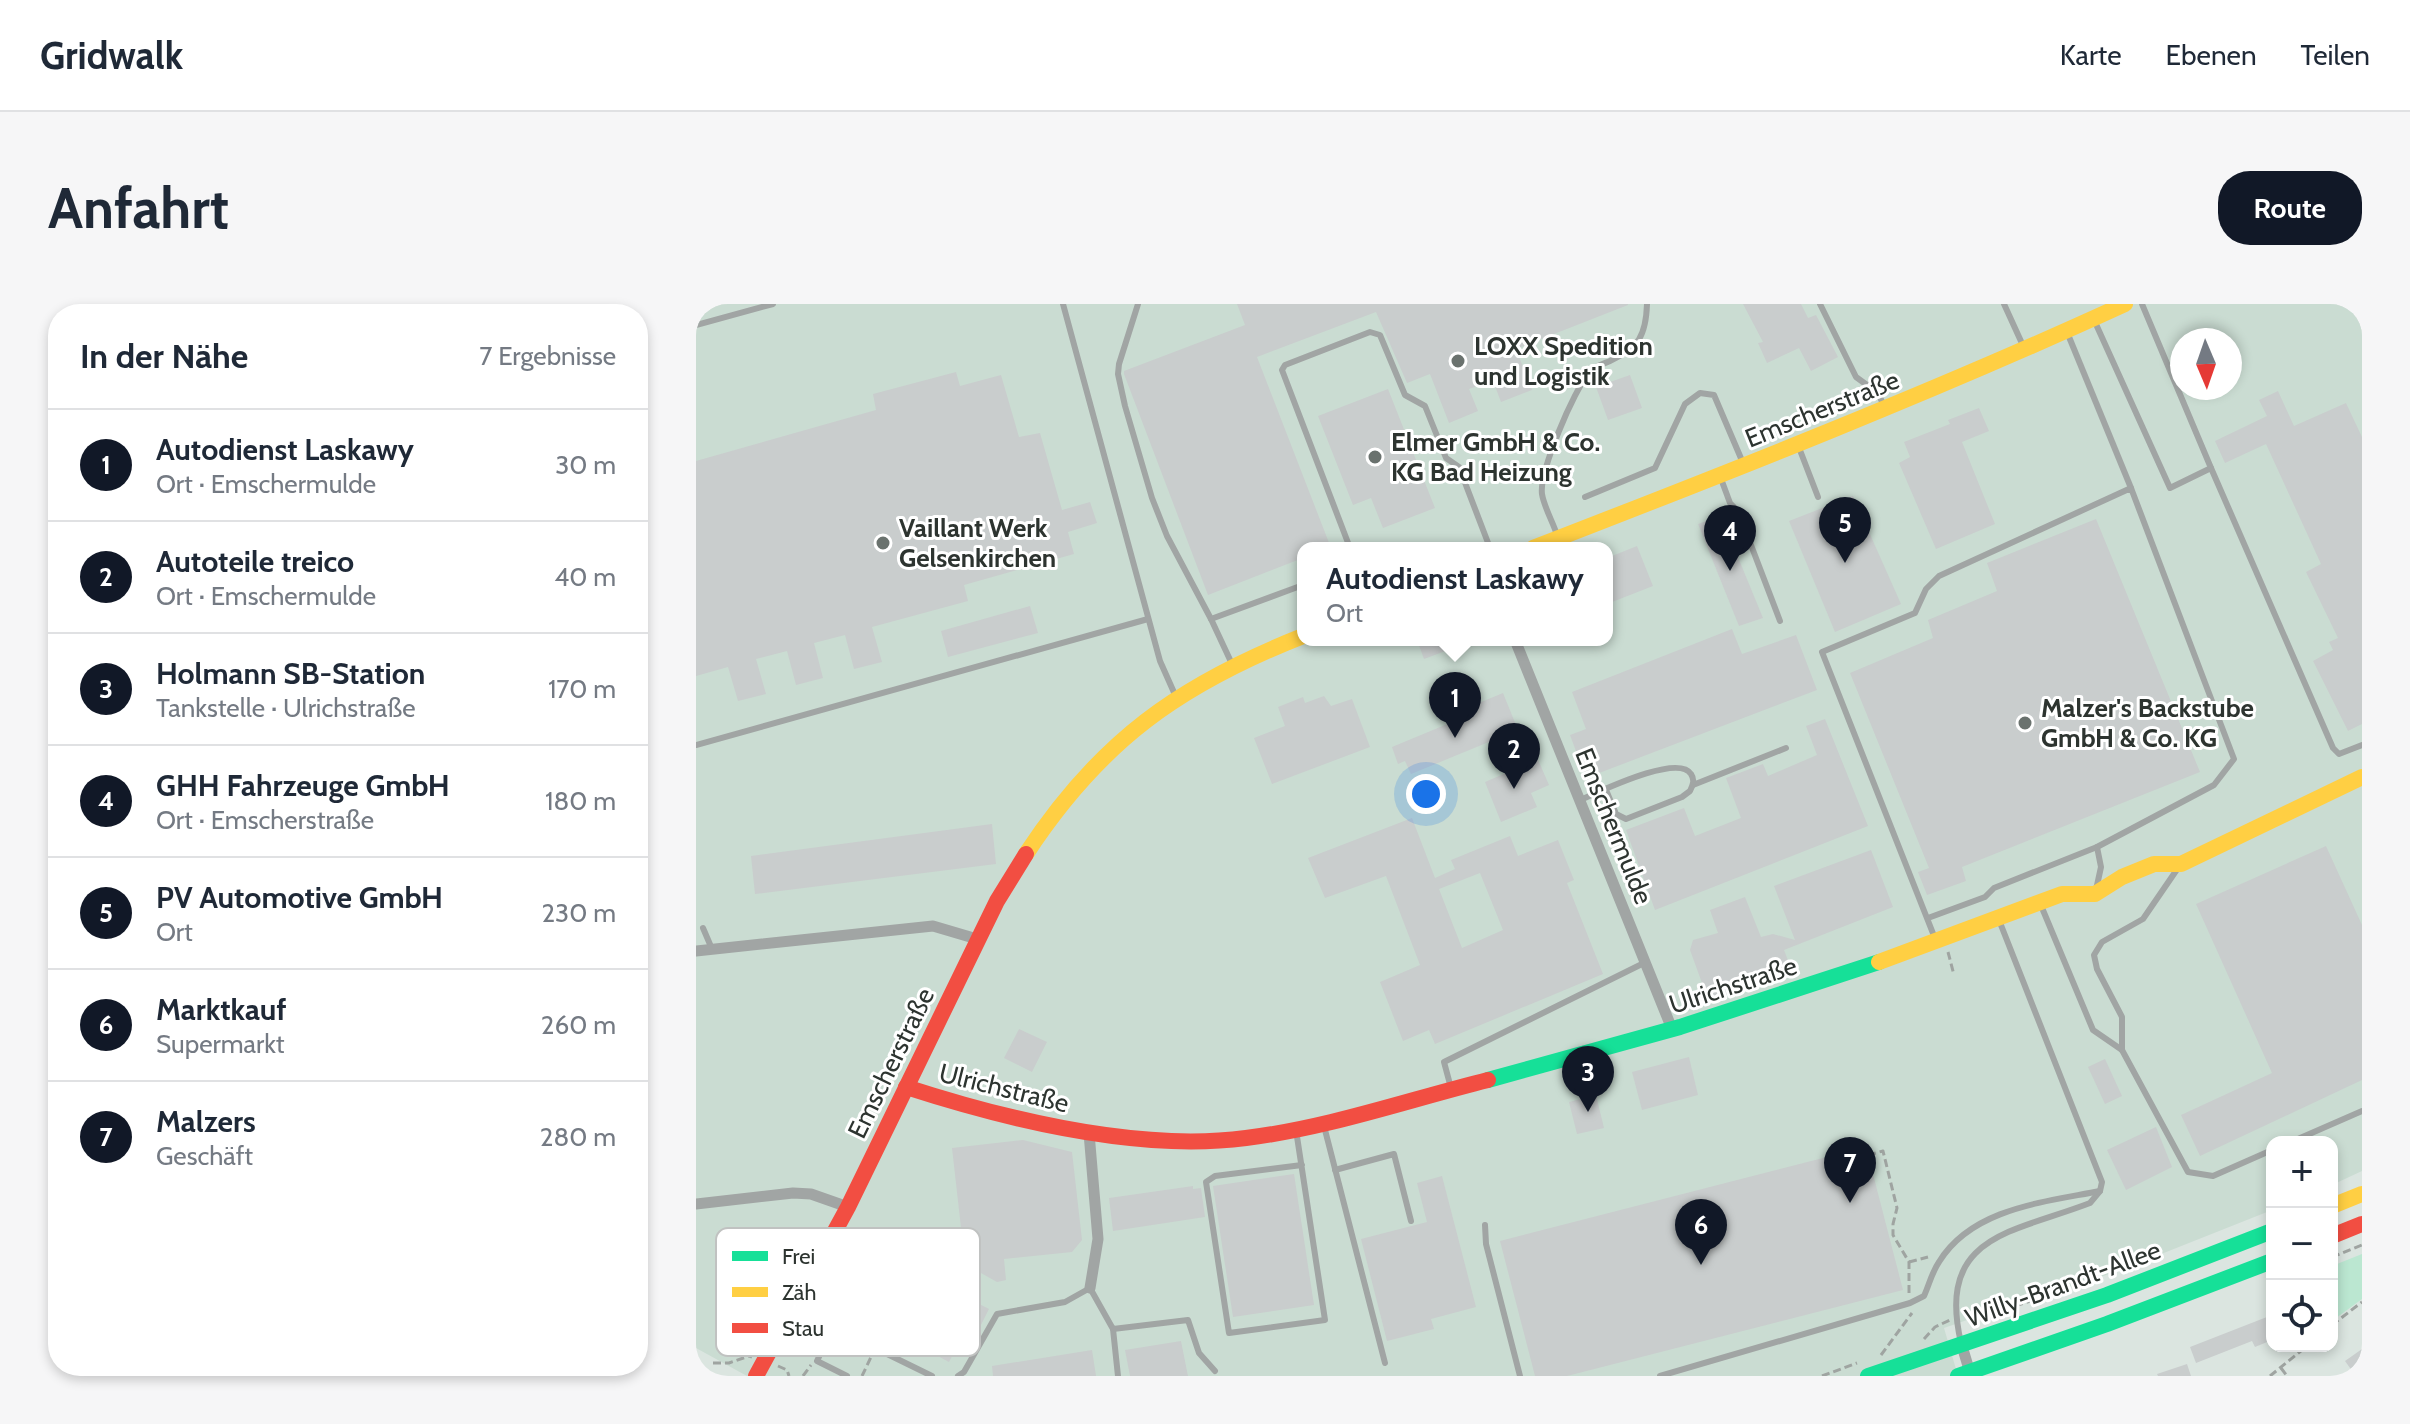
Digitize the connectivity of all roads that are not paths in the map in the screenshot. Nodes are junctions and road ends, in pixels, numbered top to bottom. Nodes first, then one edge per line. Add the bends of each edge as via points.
1 (773, 304) edge
2 (1063, 304) edge
3 (1138, 304) edge
4 (1647, 304) edge
5 (1820, 304) edge
6 (2004, 304) edge
7 (2125, 304) edge
8 (2142, 304) edge
9 (2093, 318) junction
10 (696, 325) edge
11 (2067, 331) junction
12 (2025, 350) junction
13 (1885, 410) junction
14 (1798, 445) junction
15 (1744, 467) junction
16 (2211, 468) junction
17 (1720, 476) junction
18 (2131, 488) junction
19 (1585, 497) dead end
20 (1818, 497) dead end
21 (1559, 538) junction
22 (1348, 542) edge
23 (1488, 542) edge
24 (1549, 542) edge
25 (1297, 587) edge
26 (1148, 619) junction
27 (1211, 619) junction
28 (1780, 621) dead end
29 (1297, 639) edge
30 (1517, 646) edge
31 (1233, 666) junction
32 (1176, 697) junction
33 (696, 745) edge
34 (2362, 745) edge
35 (1786, 748) dead end
36 (2362, 777) edge
37 (1693, 785) junction
38 (1606, 790) junction
39 (1580, 800) junction
40 (2097, 847) junction
41 (2181, 864) junction
42 (2095, 894) junction
43 (2040, 903) junction
44 (1928, 918) junction
45 (1999, 919) junction
46 (703, 928) dead end
47 (977, 939) junction
48 (1940, 940) junction
49 (712, 949) junction
50 (696, 951) edge
51 (1646, 962) junction
52 (1672, 1029) junction
53 (2122, 1050) junction
54 (906, 1087) junction
55 (1452, 1090) junction
56 (2362, 1111) edge
57 (1323, 1122) junction
58 (1295, 1129) junction
59 (1089, 1133) junction
60 (2305, 1136) edge
61 (2266, 1153) edge
62 (1302, 1165) junction
63 (1335, 1170) junction
64 (2100, 1191) junction
65 (2362, 1194) edge
66 (696, 1204) edge
67 (2338, 1204) edge
68 (848, 1207) junction
69 (1411, 1221) dead end
70 (2362, 1224) edge
71 (1485, 1225) dead end
72 (837, 1228) edge
73 (2266, 1233) edge
74 (2338, 1234) edge
75 (2266, 1263) edge
76 (1090, 1288) junction
77 (1113, 1329) junction
78 (980, 1344) edge
79 (1962, 1346) junction
80 (819, 1356) edge
81 (892, 1356) edge
82 (973, 1356) edge
83 (1385, 1363) dead end
84 (700, 1365) edge
85 (1867, 1368) edge
86 (1215, 1371) dead end
87 (1966, 1375) edge
88 (703, 1376) edge
89 (847, 1376) edge
90 (932, 1376) edge
91 (958, 1376) edge
92 (1118, 1376) edge
93 (1520, 1376) edge
94 (1660, 1376) edge

1 - 10 lane
2 - 26 lane
3 - 27 lane via 1118,374 1152,498
4 - 21 lane via 1640,341 1623,356 1590,370 1563,422 1543,476 1542,494
5 - 13 lane via 1856,377 1878,393
6 - 12 lane
7 - 9 street, Emscherstraße
8 - 16 lane
9 - 11 street, Emscherstraße
9 - 16 lane via 2170,488
11 - 12 street, Emscherstraße
11 - 18 lane
12 - 13 street, Emscherstraße
13 - 14 street, Emscherstraße
14 - 15 street, Emscherstraße
14 - 20 lane
15 - 17 street, Emscherstraße
15 - 19 lane via 1714,395 1700,393 1685,404 1655,468
16 - 34 lane via 2333,748 2343,754
17 - 21 street, Emscherstraße
17 - 28 lane
18 - 40 lane via 2234,759 2214,785
18 - 44 lane via 1939,576 1915,613 1822,652
21 - 24 street, Emscherstraße
22 - 23 lane via 1282,370 1370,332 1380,335 1405,395 1425,406 1446,458 1459,467
25 - 27 lane
26 - 32 lane
26 - 33 lane
27 - 31 lane
29 - 31 street, Emscherstraße
30 - 39 street, Emschermulde
31 - 32 street, Emscherstraße
32 - 47 street, Emscherstraße via 1119,742 1075,787 1016,867
35 - 37 lane
36 - 41 street, Ulrichstraße
37 - 38 lane via 1690,772 1677,766
37 - 38 lane via 1682,797 1626,819 1616,814
38 - 39 lane
39 - 51 street, Emschermulde
40 - 42 lane via 2101,867
40 - 44 lane
41 - 42 street, Ulrichstraße via 2154,864
41 - 53 lane via 2143,919 2102,942 2094,955 2122,1017
42 - 43 street, Ulrichstraße via 2062,894
43 - 45 street, Ulrichstraße
43 - 53 lane via 2093,1030
44 - 48 lane
45 - 48 street, Ulrichstraße
45 - 64 lane via 2102,1182
46 - 49 lane
47 - 49 street via 933,926
47 - 54 street, Emscherstraße
48 - 52 street, Ulrichstraße
49 - 50 street
51 - 52 street, Emschermulde
51 - 55 lane via 1444,1062
52 - 55 street, Ulrichstraße
53 - 61 lane via 2188,1172 2213,1176
54 - 59 street, Ulrichstraße via 974,1109
54 - 68 street, Emscherstraße
55 - 57 street, Ulrichstraße
56 - 60 lane
57 - 58 street, Ulrichstraße
57 - 63 lane
58 - 59 street, Ulrichstraße via 1215,1141
58 - 62 lane
59 - 76 street, Ulrichstraße via 1098,1239
62 - 62 lane via 1215,1176 1206,1182 1229,1333 1325,1320
63 - 69 lane via 1394,1154
63 - 83 lane
64 - 79 lane via 2090,1203 1999,1235 1971,1257 1957,1281 1955,1318
64 - 94 lane via 2010,1211 1972,1229 1939,1262 1924,1296 1910,1303
65 - 67 street
66 - 68 street via 793,1193
68 - 72 street, Emscherstraße
70 - 74 street
71 - 93 lane
73 - 79 street, Willy-Brandt-Allee
75 - 87 street, Willy-Brandt-Allee
76 - 77 lane
76 - 78 lane via 1065,1302 997,1314
77 - 86 lane via 1188,1320 1199,1353
77 - 92 lane
79 - 85 street, Willy-Brandt-Allee
79 - 87 street
80 - 89 lane via 817,1361
81 - 90 lane
82 - 91 lane
84 - 88 street

